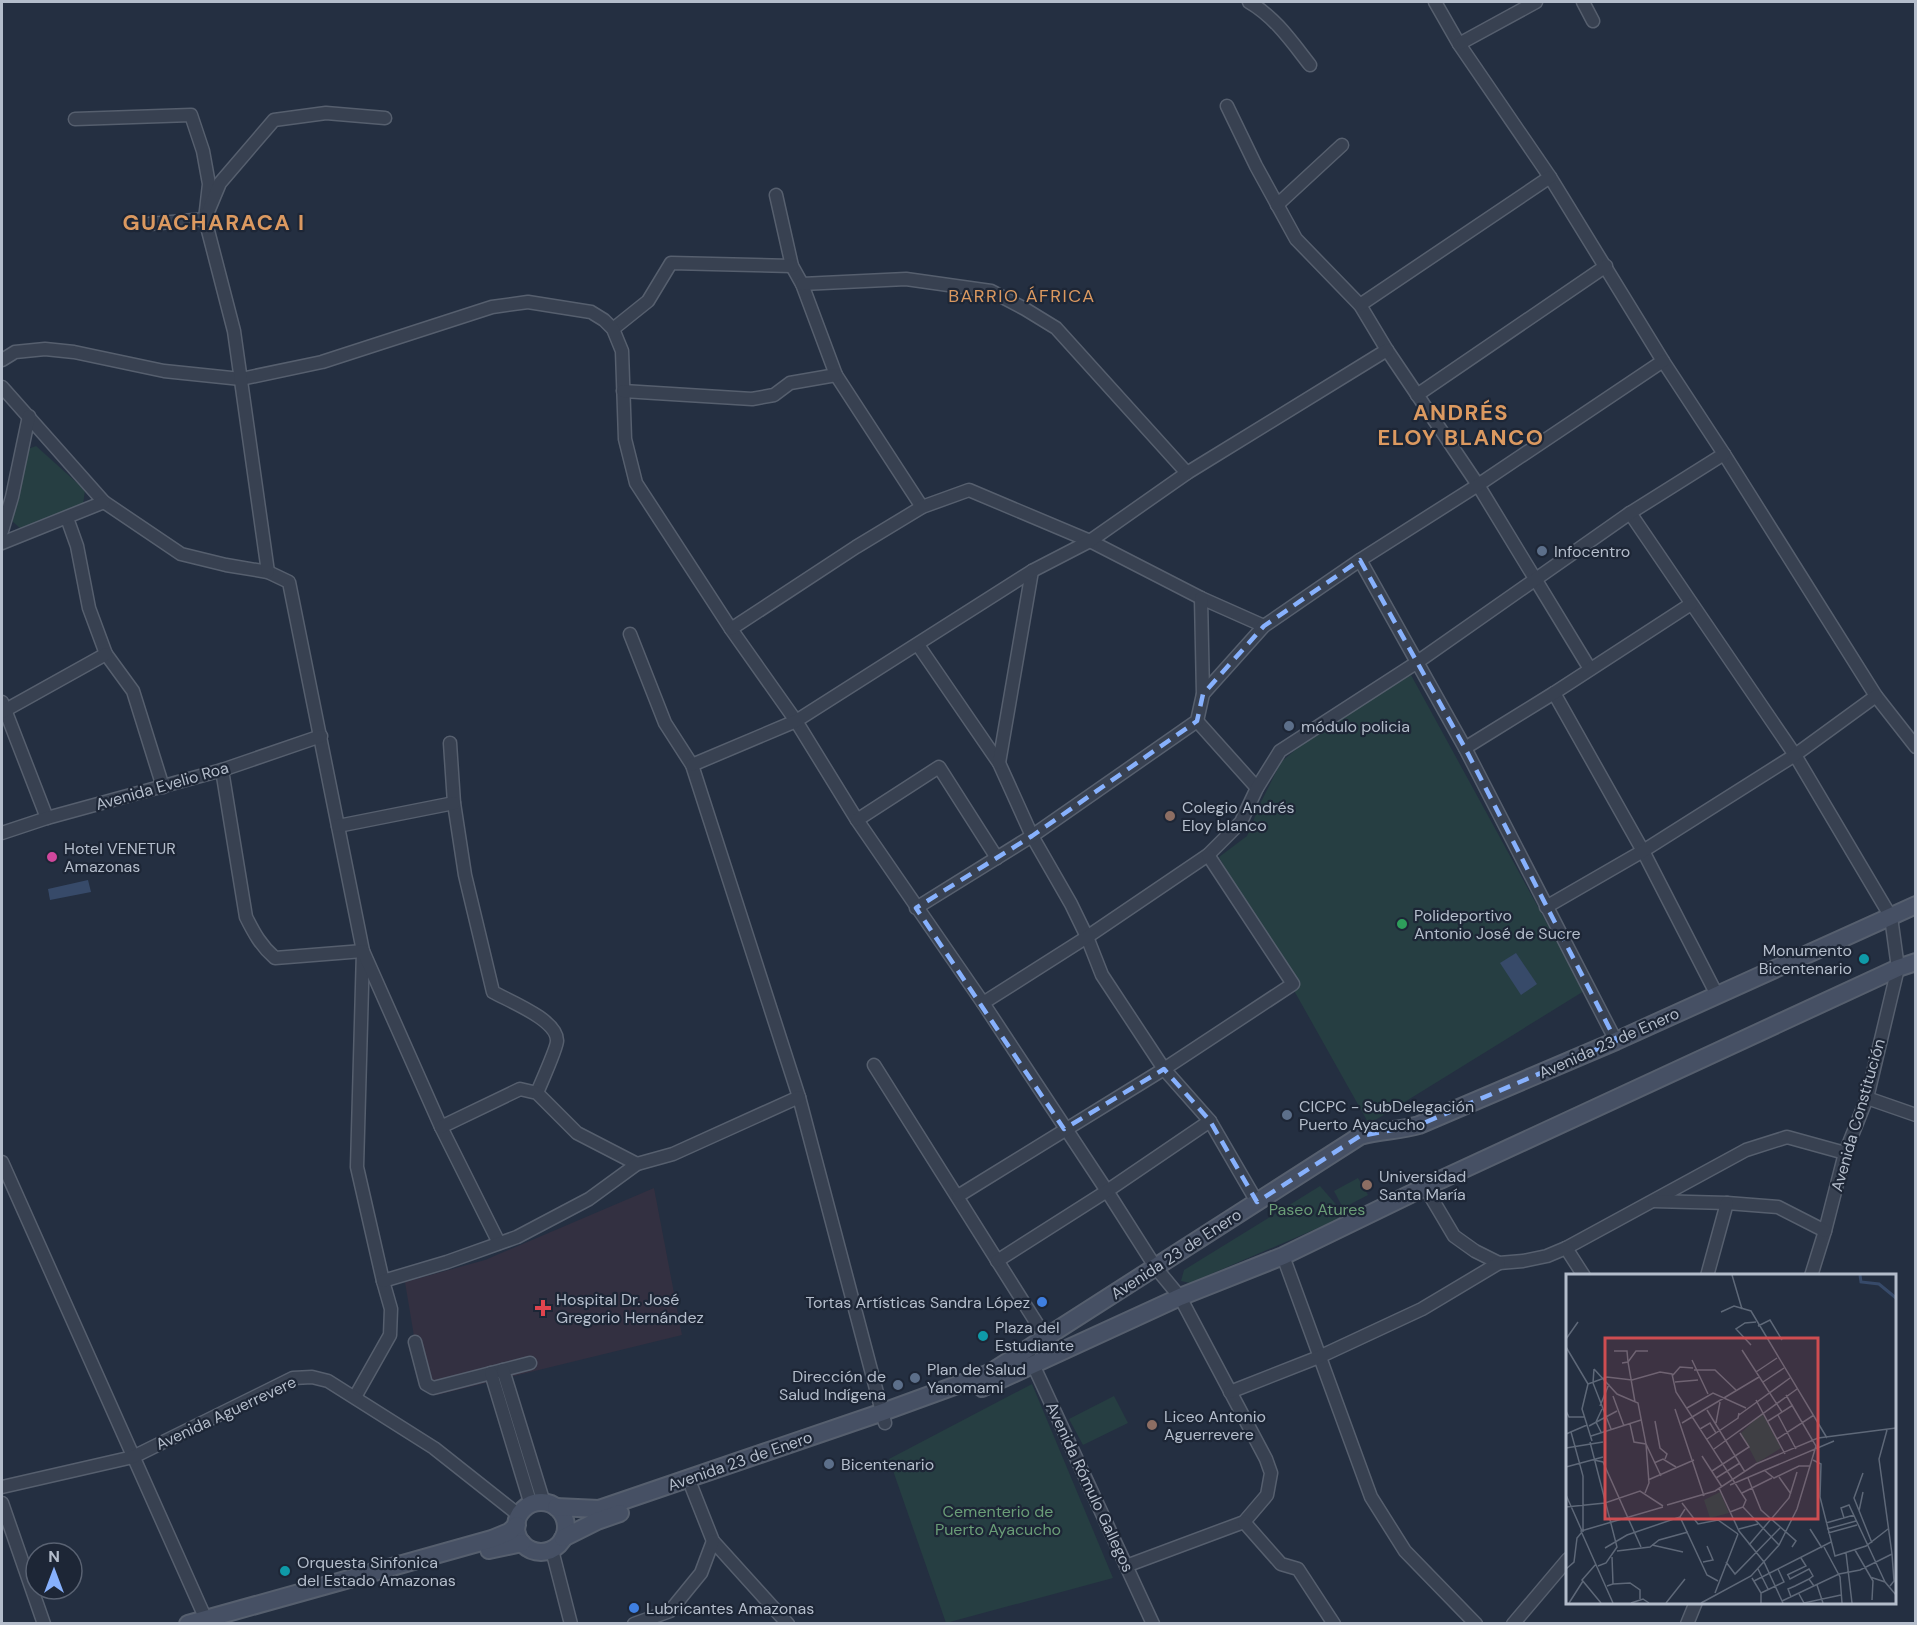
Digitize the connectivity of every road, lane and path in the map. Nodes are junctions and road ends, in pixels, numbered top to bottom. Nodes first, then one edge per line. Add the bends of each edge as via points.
1 (1249, 2) edge
2 (1435, 2) edge
3 (1536, 2) edge
4 (1583, 2) edge
5 (1593, 21) dead end
6 (1459, 44) junction
7 (1310, 65) dead end
8 (1227, 106) dead end
9 (385, 118) dead end
10 (75, 119) dead end
11 (1342, 146) dead end
12 (1550, 177) junction
13 (776, 195) dead end
14 (1277, 206) junction
15 (205, 219) junction
16 (149, 224) dead end
17 (792, 266) junction
18 (1606, 266) junction
19 (802, 284) junction
20 (1360, 305) junction
21 (613, 329) junction
22 (1387, 350) junction
23 (2, 360) edge
24 (1663, 361) junction
25 (836, 375) junction
26 (241, 379) junction
27 (2, 387) edge
28 (623, 391) junction
29 (1417, 395) junction
30 (29, 416) junction
31 (1724, 454) junction
32 (1187, 474) junction
33 (1478, 485) junction
34 (104, 502) junction
35 (922, 507) junction
36 (1630, 513) junction
37 (67, 518) junction
38 (2, 531) edge
39 (1090, 541) junction
40 (2, 543) edge
41 (1360, 560) junction
42 (1032, 571) junction
43 (268, 572) junction
44 (1536, 578) junction
45 (1201, 598) junction
46 (1691, 604) junction
47 (1264, 626) junction
48 (731, 629) junction
49 (630, 634) dead end
50 (918, 645) junction
51 (106, 654) junction
52 (1416, 663) junction
53 (1590, 669) junction
54 (1554, 693) junction
55 (1203, 694) junction
56 (1876, 696) junction
57 (3, 708) edge
58 (796, 721) junction
59 (1197, 721) junction
60 (321, 736) junction
61 (450, 743) dead end
62 (1916, 747) edge
63 (1465, 748) junction
64 (1796, 755) junction
65 (999, 763) junction
66 (692, 765) junction
67 (222, 770) junction
68 (163, 787) junction
69 (1257, 788) junction
70 (454, 803) junction
71 (47, 818) junction
72 (857, 820) junction
73 (338, 826) junction
74 (2, 833) edge
75 (1032, 836) junction
76 (1643, 851) junction
77 (1208, 855) junction
78 (997, 858) junction
79 (1916, 905) edge
80 (1546, 907) junction
81 (916, 908) junction
82 (1891, 917) junction
83 (1087, 937) junction
84 (363, 951) junction
85 (1916, 962) edge
86 (1898, 968) junction
87 (1717, 995) junction
88 (982, 1003) junction
89 (1616, 1041) junction
90 (874, 1065) dead end
91 (1164, 1069) junction
92 (537, 1093) junction
93 (799, 1097) junction
94 (1867, 1098) junction
95 (1916, 1115) edge
96 (1210, 1121) junction
97 (441, 1126) junction
98 (1064, 1129) junction
99 (1845, 1153) junction
100 (2, 1162) edge
101 (637, 1164) junction
102 (1425, 1187) junction
103 (1107, 1191) junction
104 (958, 1196) junction
105 (1653, 1200) junction
106 (1257, 1202) junction
107 (1727, 1203) junction
108 (1825, 1231) junction
109 (499, 1243) junction
110 (1566, 1248) junction
111 (1283, 1256) junction
112 (997, 1261) junction
113 (1499, 1263) junction
114 (1156, 1268) junction
115 (1583, 1274) edge
116 (1707, 1274) edge
117 (1811, 1274) edge
118 (382, 1281) junction
119 (1180, 1297) junction
120 (1046, 1338) junction
121 (415, 1342) dead end
122 (1319, 1357) junction
123 (1031, 1358) junction
124 (530, 1363) dead end
125 (497, 1372) junction
126 (1230, 1392) junction
127 (355, 1397) junction
128 (884, 1418) junction
129 (133, 1457) junction
130 (2, 1487) edge
131 (692, 1488) junction
132 (2, 1503) edge
133 (533, 1511) junction
134 (1244, 1522) junction
135 (713, 1541) junction
136 (522, 1543) junction
137 (558, 1544) junction
138 (1566, 1561) edge
139 (1126, 1566) junction
140 (1695, 1604) edge
141 (670, 1611) junction
142 (209, 1622) edge
143 (44, 1623) edge
144 (188, 1623) edge
145 (571, 1623) edge
146 (634, 1623) edge
147 (676, 1623) edge
148 (788, 1623) edge
149 (1153, 1623) edge
150 (1334, 1623) edge
151 (1476, 1623) edge
152 (1513, 1623) edge
153 (1687, 1623) edge

1 - 7 street via 1275,22
2 - 6 street
3 - 6 street
4 - 5 street
6 - 12 street
8 - 14 street
9 - 15 street via 326,113 274,120 220,183
10 - 15 street via 191,115 209,184
11 - 14 street
12 - 18 street
12 - 20 street
13 - 17 street
14 - 20 street via 1296,239
15 - 16 street
15 - 26 street via 234,331
17 - 19 street
17 - 21 street via 671,263 648,301
18 - 24 street
18 - 29 street
19 - 25 street
19 - 32 street via 906,279 991,291 1056,328
20 - 22 street
21 - 26 street via 591,312 528,303 492,307 322,362
21 - 28 street via 622,351
22 - 29 street
22 - 32 street
23 - 26 street via 15,352 54,350 164,371
24 - 31 street
24 - 33 street
25 - 28 street via 790,382 774,394 752,399
25 - 35 street
26 - 43 street
27 - 30 street
28 - 48 street via 625,439 636,483
29 - 33 street
30 - 34 street
30 - 38 street
31 - 36 street
31 - 56 street
32 - 39 street
33 - 41 street
33 - 44 street
34 - 37 street
34 - 43 street via 181,554
35 - 39 street via 969,490
35 - 48 street
36 - 44 street
36 - 46 street
37 - 40 street
37 - 51 street via 77,546 89,608
39 - 42 street
39 - 45 street
41 - 47 street
41 - 52 street
42 - 50 street
42 - 65 street
43 - 60 street via 290,582
44 - 52 street
44 - 53 street
45 - 47 street
45 - 55 street
46 - 53 street
46 - 64 street
47 - 55 street
48 - 58 street
49 - 66 street via 665,723
50 - 58 street
50 - 65 street
51 - 57 street
51 - 68 street via 133,691
52 - 63 street
52 - 69 street via 1280,751
53 - 54 street
54 - 63 street
54 - 76 street
55 - 59 street
56 - 62 street
56 - 64 street
57 - 71 street
58 - 66 street
58 - 72 street
59 - 69 street
59 - 75 street
60 - 67 street, Avenida Evelio Roa
60 - 73 street
61 - 70 street
63 - 80 street
64 - 76 street
64 - 82 street
65 - 75 street
66 - 93 street
67 - 68 street, Avenida Evelio Roa
67 - 84 street via 246,917 266,950 275,958
68 - 71 street, Avenida Evelio Roa
69 - 77 street via 1241,822
70 - 73 street
70 - 92 street via 465,875 493,992 553,1028 557,1041
71 - 74 street, Avenida Evelio Roa
72 - 78 street via 939,767
72 - 81 street
73 - 84 street
75 - 78 street
75 - 83 street
76 - 80 street
76 - 87 street
77 - 83 street
77 - 91 street via 1293,984
78 - 81 street
79 - 82 main road, Avenida 23 de Enero
80 - 89 street
81 - 88 street
82 - 86 street, Avenida Constitución
82 - 87 main road, Avenida 23 de Enero
83 - 88 street
83 - 91 street via 1102,975
84 - 97 street
84 - 118 street via 357,1167
85 - 86 main road, Avenida 23 de Enero
86 - 94 street, Avenida Constitución
86 - 102 main road, Avenida 23 de Enero
87 - 89 main road, Avenida 23 de Enero
88 - 98 street
89 - 106 main road, Avenida 23 de Enero via 1419,1125 1360,1136
90 - 104 street
91 - 96 street
91 - 98 street
92 - 97 street via 520,1089
92 - 101 street via 577,1133
93 - 101 street via 673,1155
93 - 128 street
94 - 95 street
94 - 99 street, Avenida Constitución
96 - 103 street
96 - 106 street
97 - 109 street
98 - 103 street
98 - 104 street
99 - 105 street via 1787,1137 1746,1150
99 - 108 street, Avenida Constitución
100 - 129 street
101 - 109 street via 589,1199
102 - 111 main road, Avenida 23 de Enero
102 - 113 street via 1454,1236
103 - 112 street
103 - 114 street
104 - 112 street
105 - 107 street
105 - 110 street
106 - 114 main road, Avenida 23 de Enero
107 - 108 street via 1778,1207
107 - 116 street
108 - 117 street, Avenida Constitución
109 - 118 street
110 - 113 street via 1539,1258
110 - 115 street
111 - 119 main road, Avenida 23 de Enero
111 - 122 street
112 - 120 street
113 - 122 street via 1422,1309
114 - 119 street
114 - 120 main road, Avenida 23 de Enero
118 - 127 street via 391,1309 390,1335
119 - 123 main road, Avenida 23 de Enero
119 - 126 street
120 - 123 main road, Avenida 23 de Enero
121 - 125 street via 426,1384 433,1388
122 - 126 street
122 - 151 street via 1366,1486 1381,1516 1405,1551
123 - 128 main road, Avenida 23 de Enero
123 - 139 street, Avenida Rómulo Gallegos
124 - 125 street
125 - 133 street
126 - 134 street via 1270,1473 1267,1495
127 - 129 street, Avenida Aguerrevere via 328,1381 293,1378
127 - 133 street, Avenida Aguerrevere
128 - 131 main road, Avenida 23 de Enero
128 - 133 main road, Avenida 23 de Enero via 599,1509
129 - 130 street, Avenida Aguerrevere
129 - 142 street
131 - 135 street
131 - 137 main road, Avenida 23 de Enero via 597,1521
132 - 143 street
133 - 136 main road via 519,1537
133 - 137 main road via 564,1518 566,1532
133 - 142 main road via 509,1532 492,1539
134 - 139 street
134 - 150 street via 1281,1564 1298,1569
135 - 141 street via 701,1573
135 - 148 street
136 - 137 main road via 536,1551
136 - 142 main road
137 - 145 street
138 - 152 street
139 - 149 street, Avenida Rómulo Gallegos
140 - 153 street
141 - 146 street
141 - 147 street
142 - 144 main road

